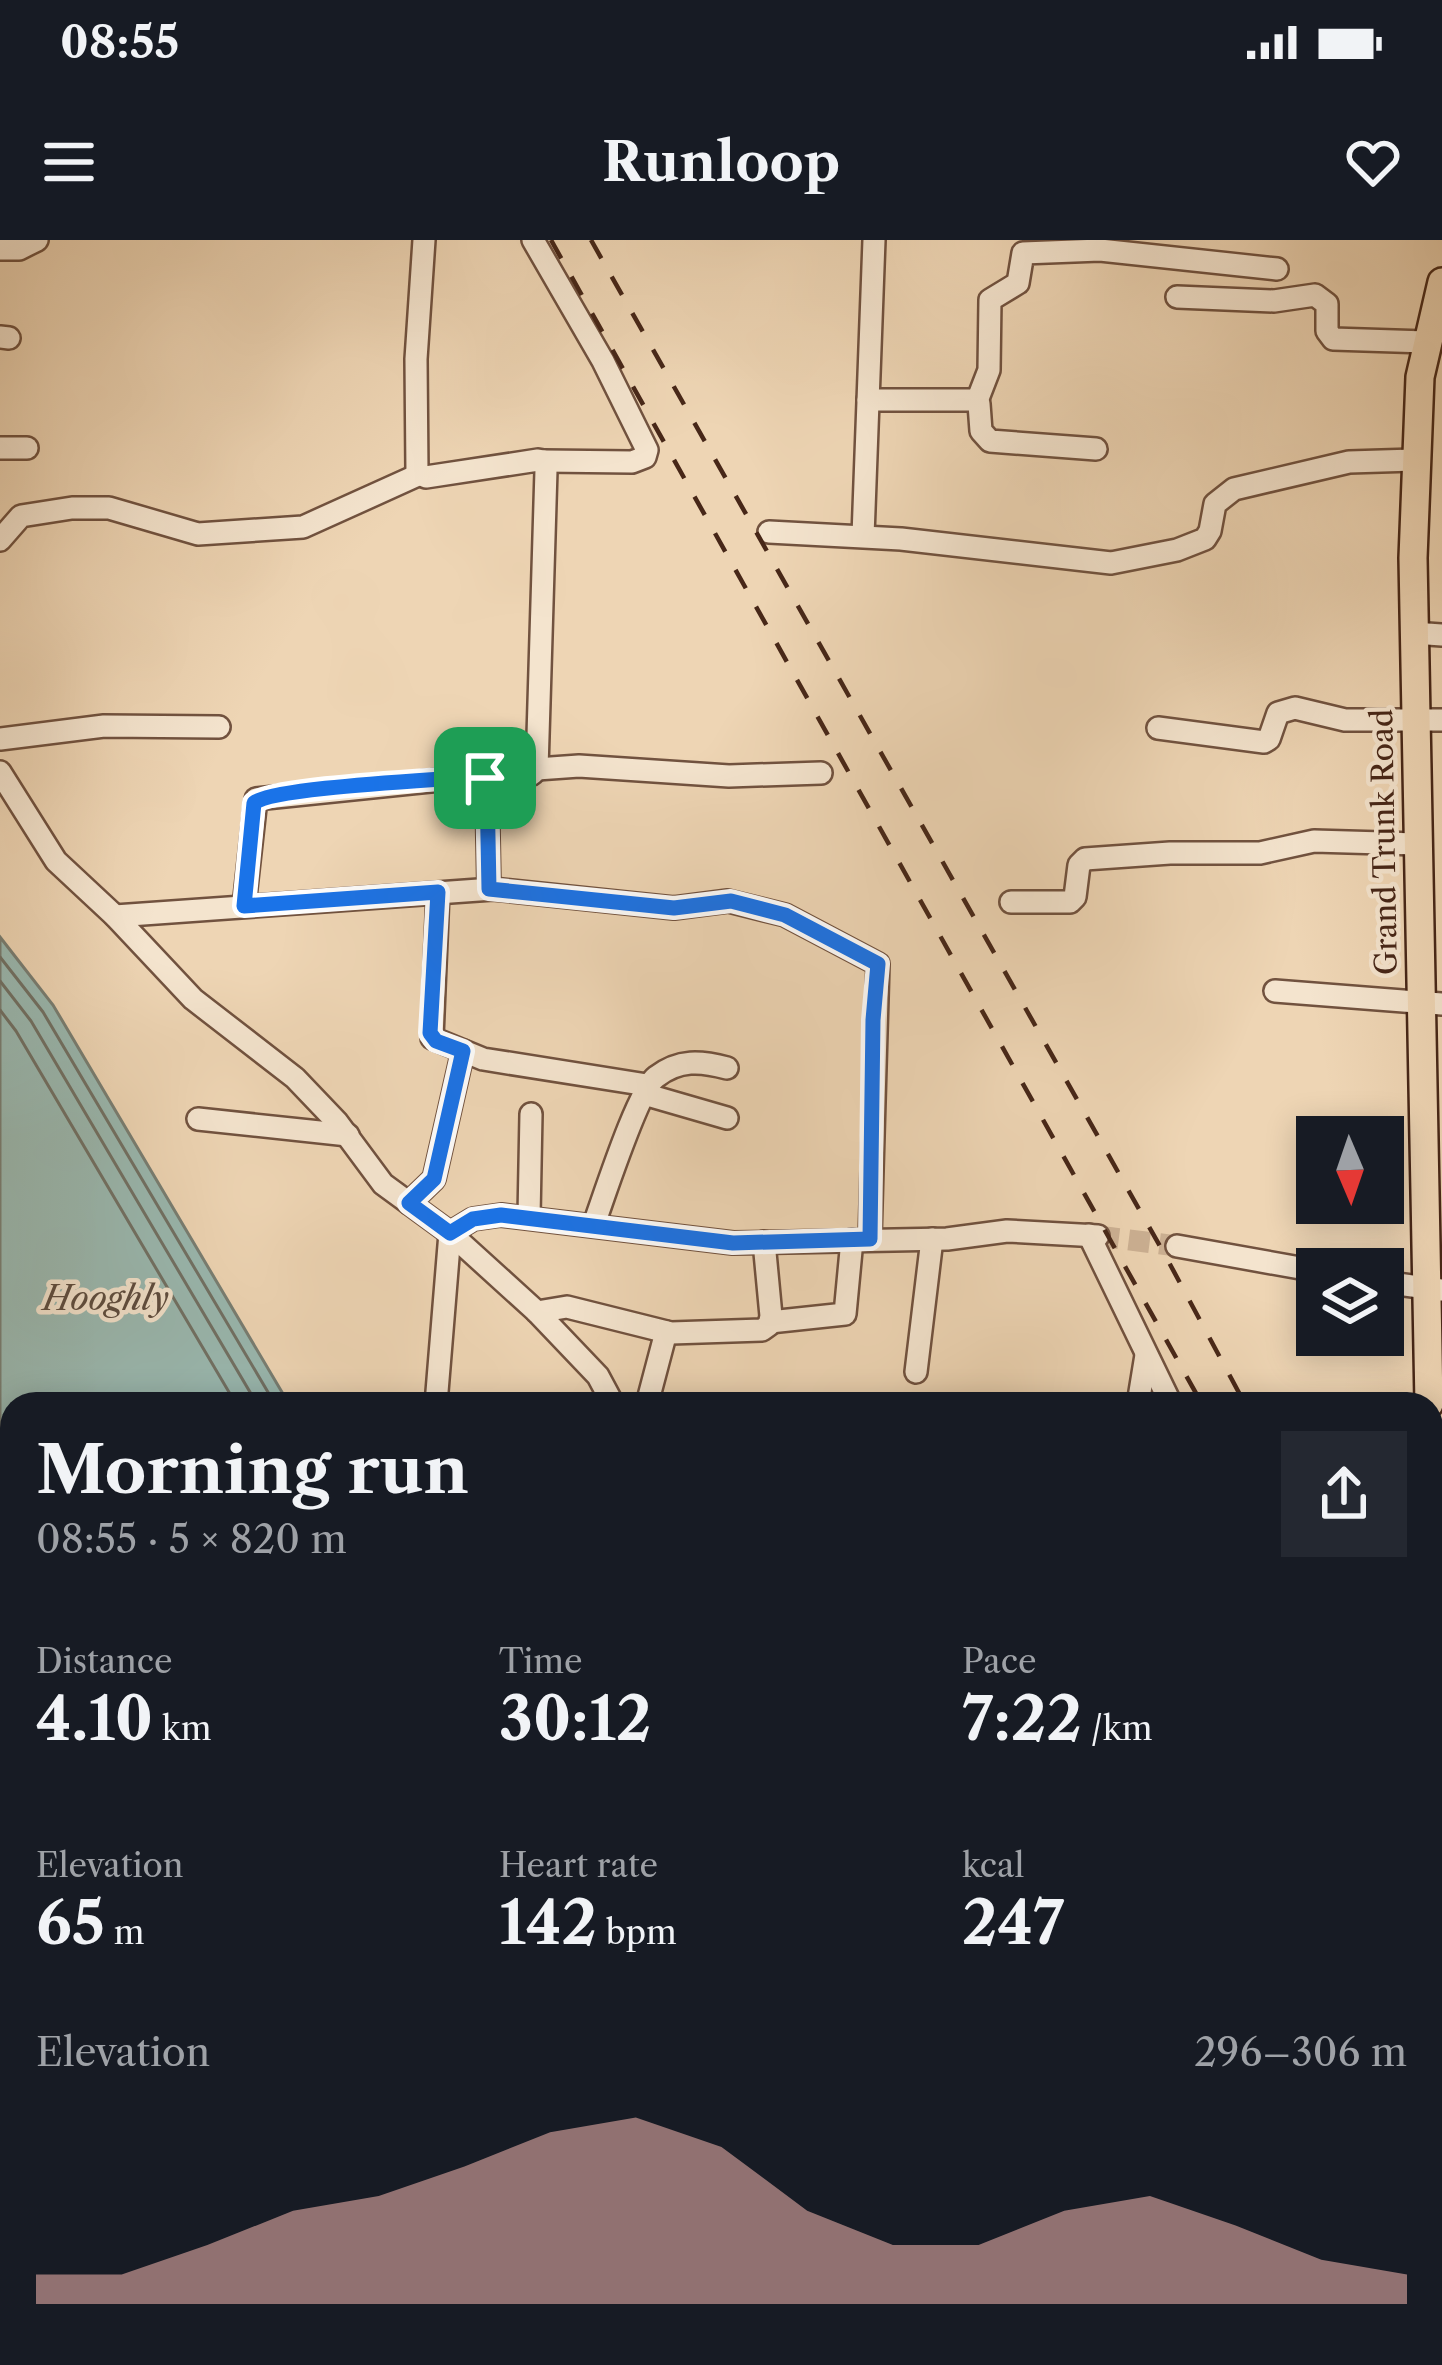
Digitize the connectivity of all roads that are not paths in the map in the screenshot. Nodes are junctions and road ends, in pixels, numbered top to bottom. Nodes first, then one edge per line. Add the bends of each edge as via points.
1 (37, 240) edge
2 (424, 240) edge
3 (533, 240) edge
4 (874, 240) edge
5 (0, 249) edge
6 (1277, 269) dead end
7 (1442, 282) edge
8 (1177, 297) dead end
9 (1426, 342) junction
10 (868, 400) junction
11 (977, 401) junction
12 (0, 448) edge
13 (27, 448) dead end
14 (1096, 449) dead end
15 (1414, 460) junction
16 (544, 461) junction
17 (418, 475) junction
18 (770, 532) dead end
19 (863, 536) junction
20 (0, 540) edge
21 (1413, 634) junction
22 (1442, 635) edge
23 (1428, 719) edge
24 (219, 728) dead end
25 (1158, 728) dead end
26 (0, 739) edge
27 (537, 769) junction
28 (0, 772) edge
29 (821, 773) dead end
30 (485, 778) junction
31 (1417, 844) junction
32 (489, 889) junction
33 (438, 892) junction
34 (1011, 902) dead end
35 (244, 906) junction
36 (115, 916) junction
37 (1275, 991) dead end
38 (1431, 1004) edge
39 (463, 1051) junction
40 (727, 1068) dead end
41 (646, 1090) junction
42 (531, 1114) dead end
43 (727, 1118) dead end
44 (198, 1119) dead end
45 (348, 1135) junction
46 (1433, 1138) edge
47 (409, 1203) junction
48 (529, 1216) junction
49 (594, 1224) junction
50 (450, 1233) junction
51 (861, 1240) junction
52 (932, 1240) junction
53 (764, 1242) junction
54 (1177, 1246) tunnel mouth
55 (1296, 1267) edge
56 (1404, 1285) edge
57 (1435, 1290) edge
58 (537, 1312) junction
59 (770, 1322) junction
60 (666, 1331) junction
61 (1147, 1355) junction
62 (916, 1372) dead end
63 (437, 1392) edge
64 (607, 1392) edge
65 (650, 1392) edge
66 (1140, 1392) edge
67 (1165, 1392) edge
68 (1430, 1392) edge

1 - 5 street
2 - 17 street
3 - 16 street via 647,450 632,462
4 - 10 street
6 - 11 street via 1100,250 1027,252 1015,286 990,299 989,370
7 - 9 main road, Grand Trunk Road
8 - 9 street via 1315,295 1327,304 1333,339
9 - 15 main road, Grand Trunk Road
10 - 11 street
10 - 19 street
11 - 14 street via 979,428 990,441
12 - 13 street
15 - 19 street via 1349,461 1234,489 1215,504 1205,539 1111,563
15 - 21 main road, Grand Trunk Road
16 - 17 street
16 - 27 street
17 - 20 street via 303,527 198,534 109,508 72,508 21,516
18 - 19 street
21 - 22 street
21 - 23 main road, Grand Trunk Road
23 - 25 street via 1333,719 1287,709 1264,742
23 - 31 main road, Grand Trunk Road
24 - 26 street via 73,728
27 - 29 street
27 - 30 street
28 - 36 street via 45,848
30 - 32 street
30 - 35 street via 256,799
31 - 34 street via 1314,841 1261,854 1085,859 1073,900
31 - 38 main road, Grand Trunk Road
32 - 33 street
32 - 51 street via 674,908 731,901 785,915 874,960
33 - 35 street
33 - 39 street via 430,1033
35 - 36 street
36 - 45 street via 193,999 296,1078
37 - 38 street
38 - 46 main road, Grand Trunk Road
39 - 41 street
39 - 47 street via 434,1179
40 - 41 street via 696,1060
41 - 43 street
41 - 49 street
42 - 48 street
44 - 45 street
45 - 47 street via 375,1176
46 - 57 main road, Grand Trunk Road
47 - 50 street
48 - 49 street
48 - 50 street via 486,1216
49 - 53 street
50 - 58 street
50 - 63 street
51 - 52 street
51 - 53 street
51 - 59 street via 845,1314
52 - 61 street via 1006,1231 1093,1236
52 - 62 street
53 - 59 street
54 - 55 street
56 - 57 street
57 - 68 main road, Grand Trunk Road
58 - 60 street via 567,1306
58 - 64 street
59 - 60 street via 762,1330
60 - 65 street
61 - 66 street
61 - 67 street

